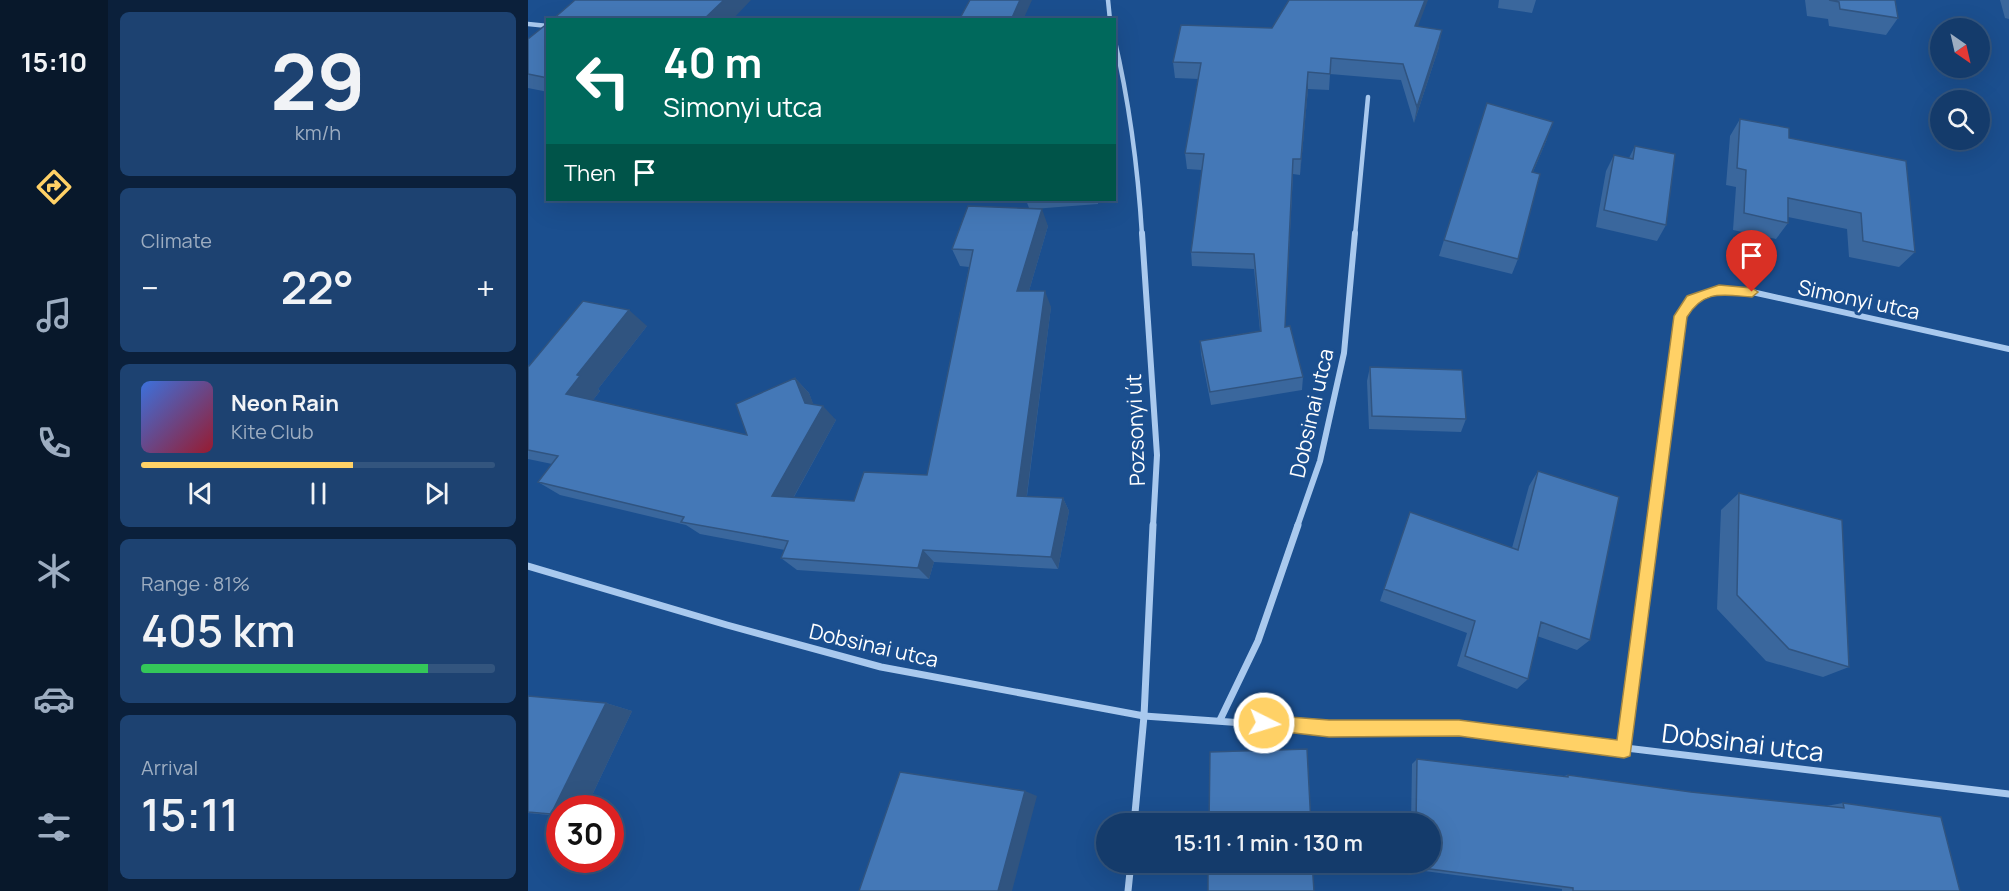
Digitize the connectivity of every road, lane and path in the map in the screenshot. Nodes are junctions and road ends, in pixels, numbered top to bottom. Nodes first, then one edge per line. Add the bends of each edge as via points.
1 (1108, 0) edge
2 (1110, 18) edge
3 (528, 24) edge
4 (546, 26) edge
5 (1118, 66) edge
6 (1368, 97) dead end
7 (2009, 349) edge
8 (528, 566) edge
9 (1144, 716) junction
10 (1220, 720) junction
11 (1624, 750) junction
12 (2009, 794) edge
13 (1135, 813) edge
14 (1130, 873) edge
15 (1128, 891) edge

1 - 2 street
3 - 4 street
5 - 9 street, Pozsonyi út via 1140,199 1157,455
6 - 10 street, Dobsinai utca via 1344,353 1320,460 1258,641
7 - 11 street, Simonyi utca via 1752,292 1719,290 1691,299 1681,316
8 - 9 street, Dobsinai utca via 881,667
9 - 10 street, Dobsinai utca
9 - 13 street, Pozsonyi út
10 - 11 street, Dobsinai utca via 1329,729 1459,728
11 - 12 street, Dobsinai utca
14 - 15 street

